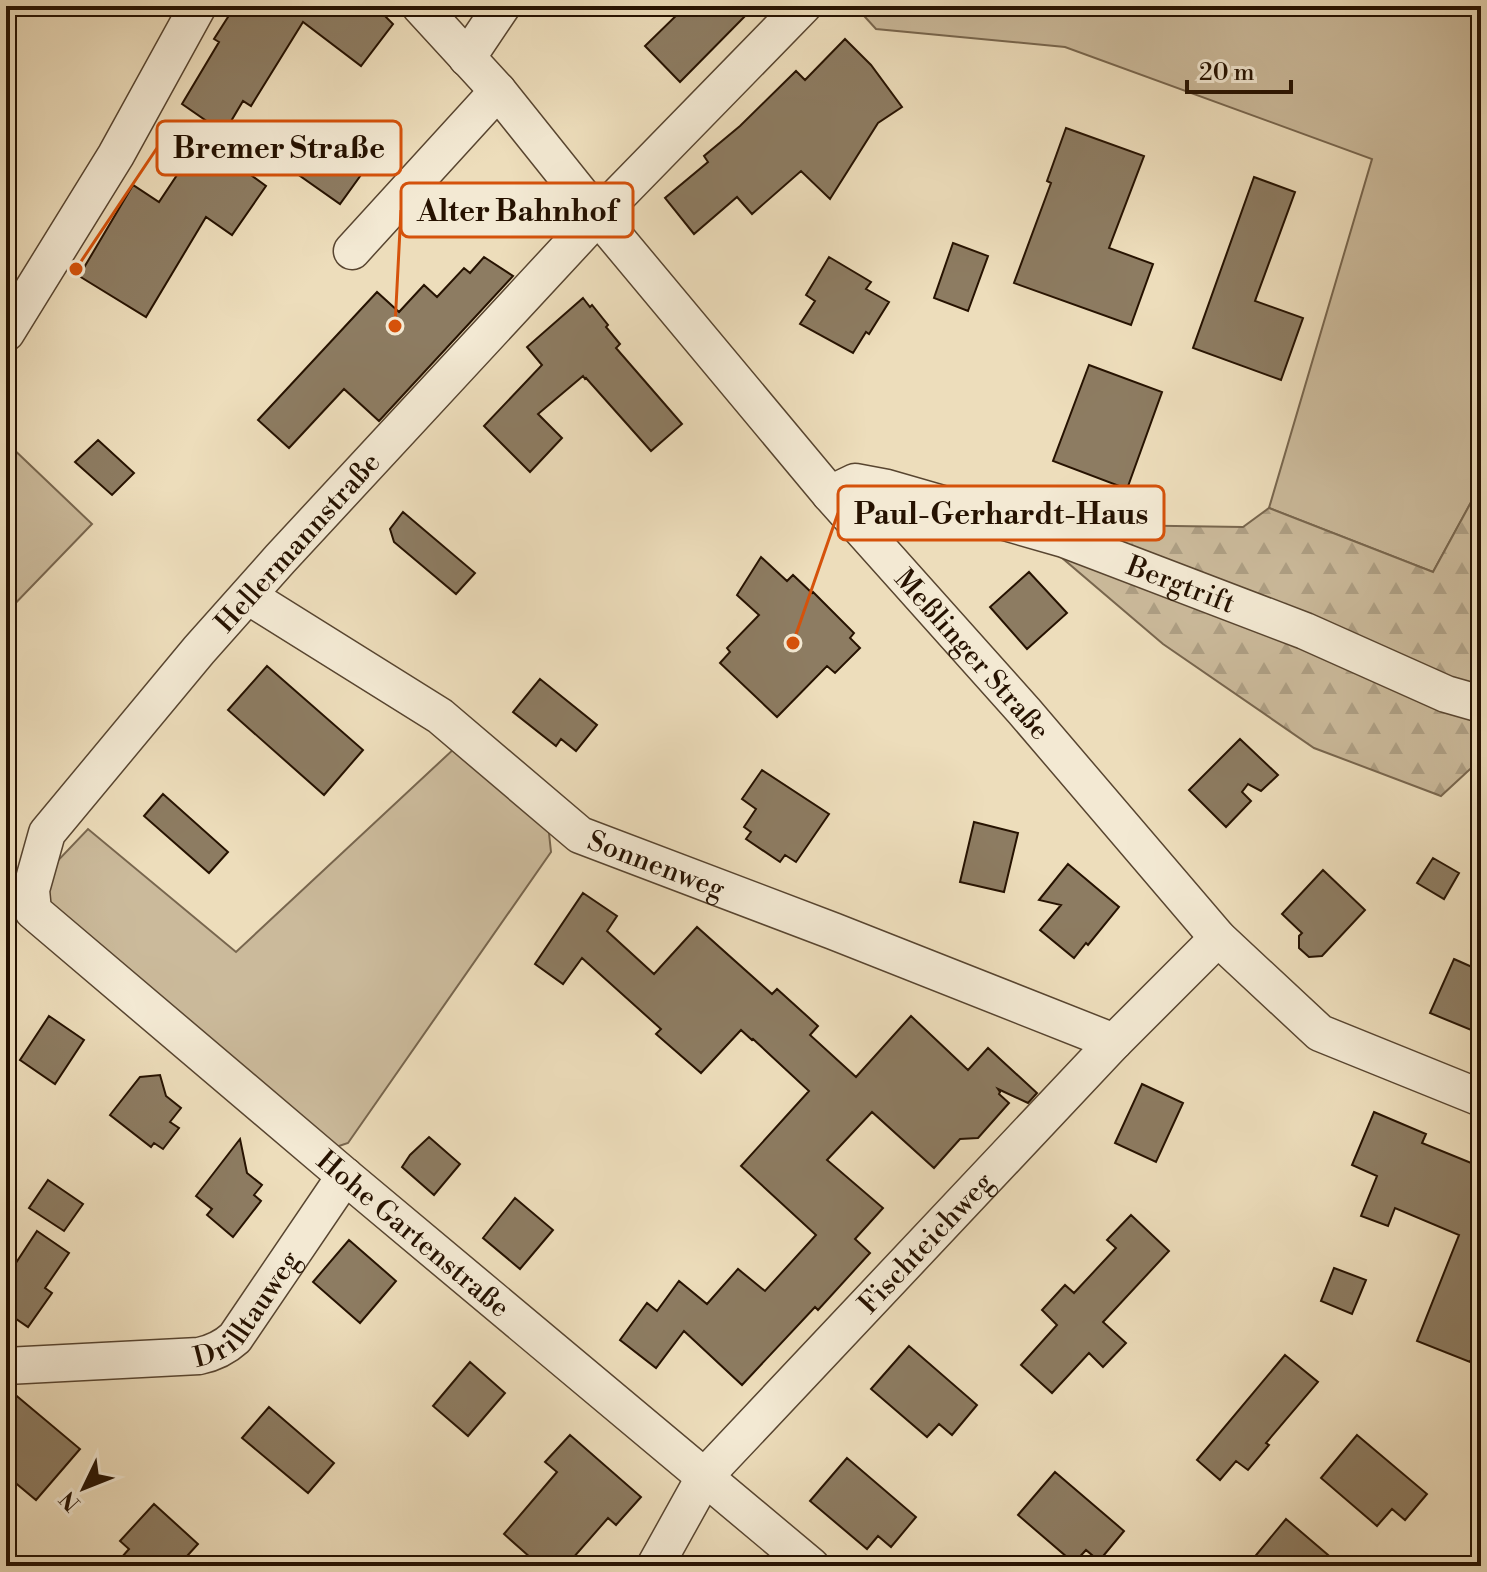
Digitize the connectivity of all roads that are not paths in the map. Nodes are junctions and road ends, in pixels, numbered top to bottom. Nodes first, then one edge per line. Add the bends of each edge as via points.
1 (198, 6) edge
2 (420, 6) edge
3 (502, 6) edge
4 (803, 6) edge
5 (467, 58) junction
6 (498, 91) junction
7 (598, 216) junction
8 (352, 251) dead end
9 (6, 333) edge
10 (830, 494) junction
11 (248, 596) junction
12 (1481, 704) edge
13 (31, 890) joint
14 (1218, 938) junction
15 (1114, 1042) junction
16 (1481, 1098) edge
17 (345, 1176) junction
18 (6, 1366) edge
19 (705, 1476) junction
20 (655, 1566) edge
21 (811, 1566) edge

1 - 9 street via 116,155
2 - 5 street, Meßlinger Straße
3 - 5 street
4 - 7 street, Hellermannstraße
5 - 6 street, Meßlinger Straße
6 - 7 street, Meßlinger Straße
6 - 8 street
7 - 10 street, Meßlinger Straße
7 - 11 street, Hellermannstraße
10 - 12 street, Bergtrift via 855,482 887,488 1064,539
10 - 14 street, Meßlinger Straße
11 - 13 street, Hellermannstraße via 47,833
11 - 15 street, Sonnenweg via 440,716 580,835
13 - 17 street, Hohe Gartenstraße via 33,911
14 - 15 street, Fischteichweg
14 - 16 street, Meßlinger Straße via 1320,1033
15 - 19 street, Fischteichweg
17 - 18 street, Drilltauweg via 226,1346 199,1356
17 - 19 street, Hohe Gartenstraße
19 - 20 street, Fischteichweg
19 - 21 street, Hohe Gartenstraße

